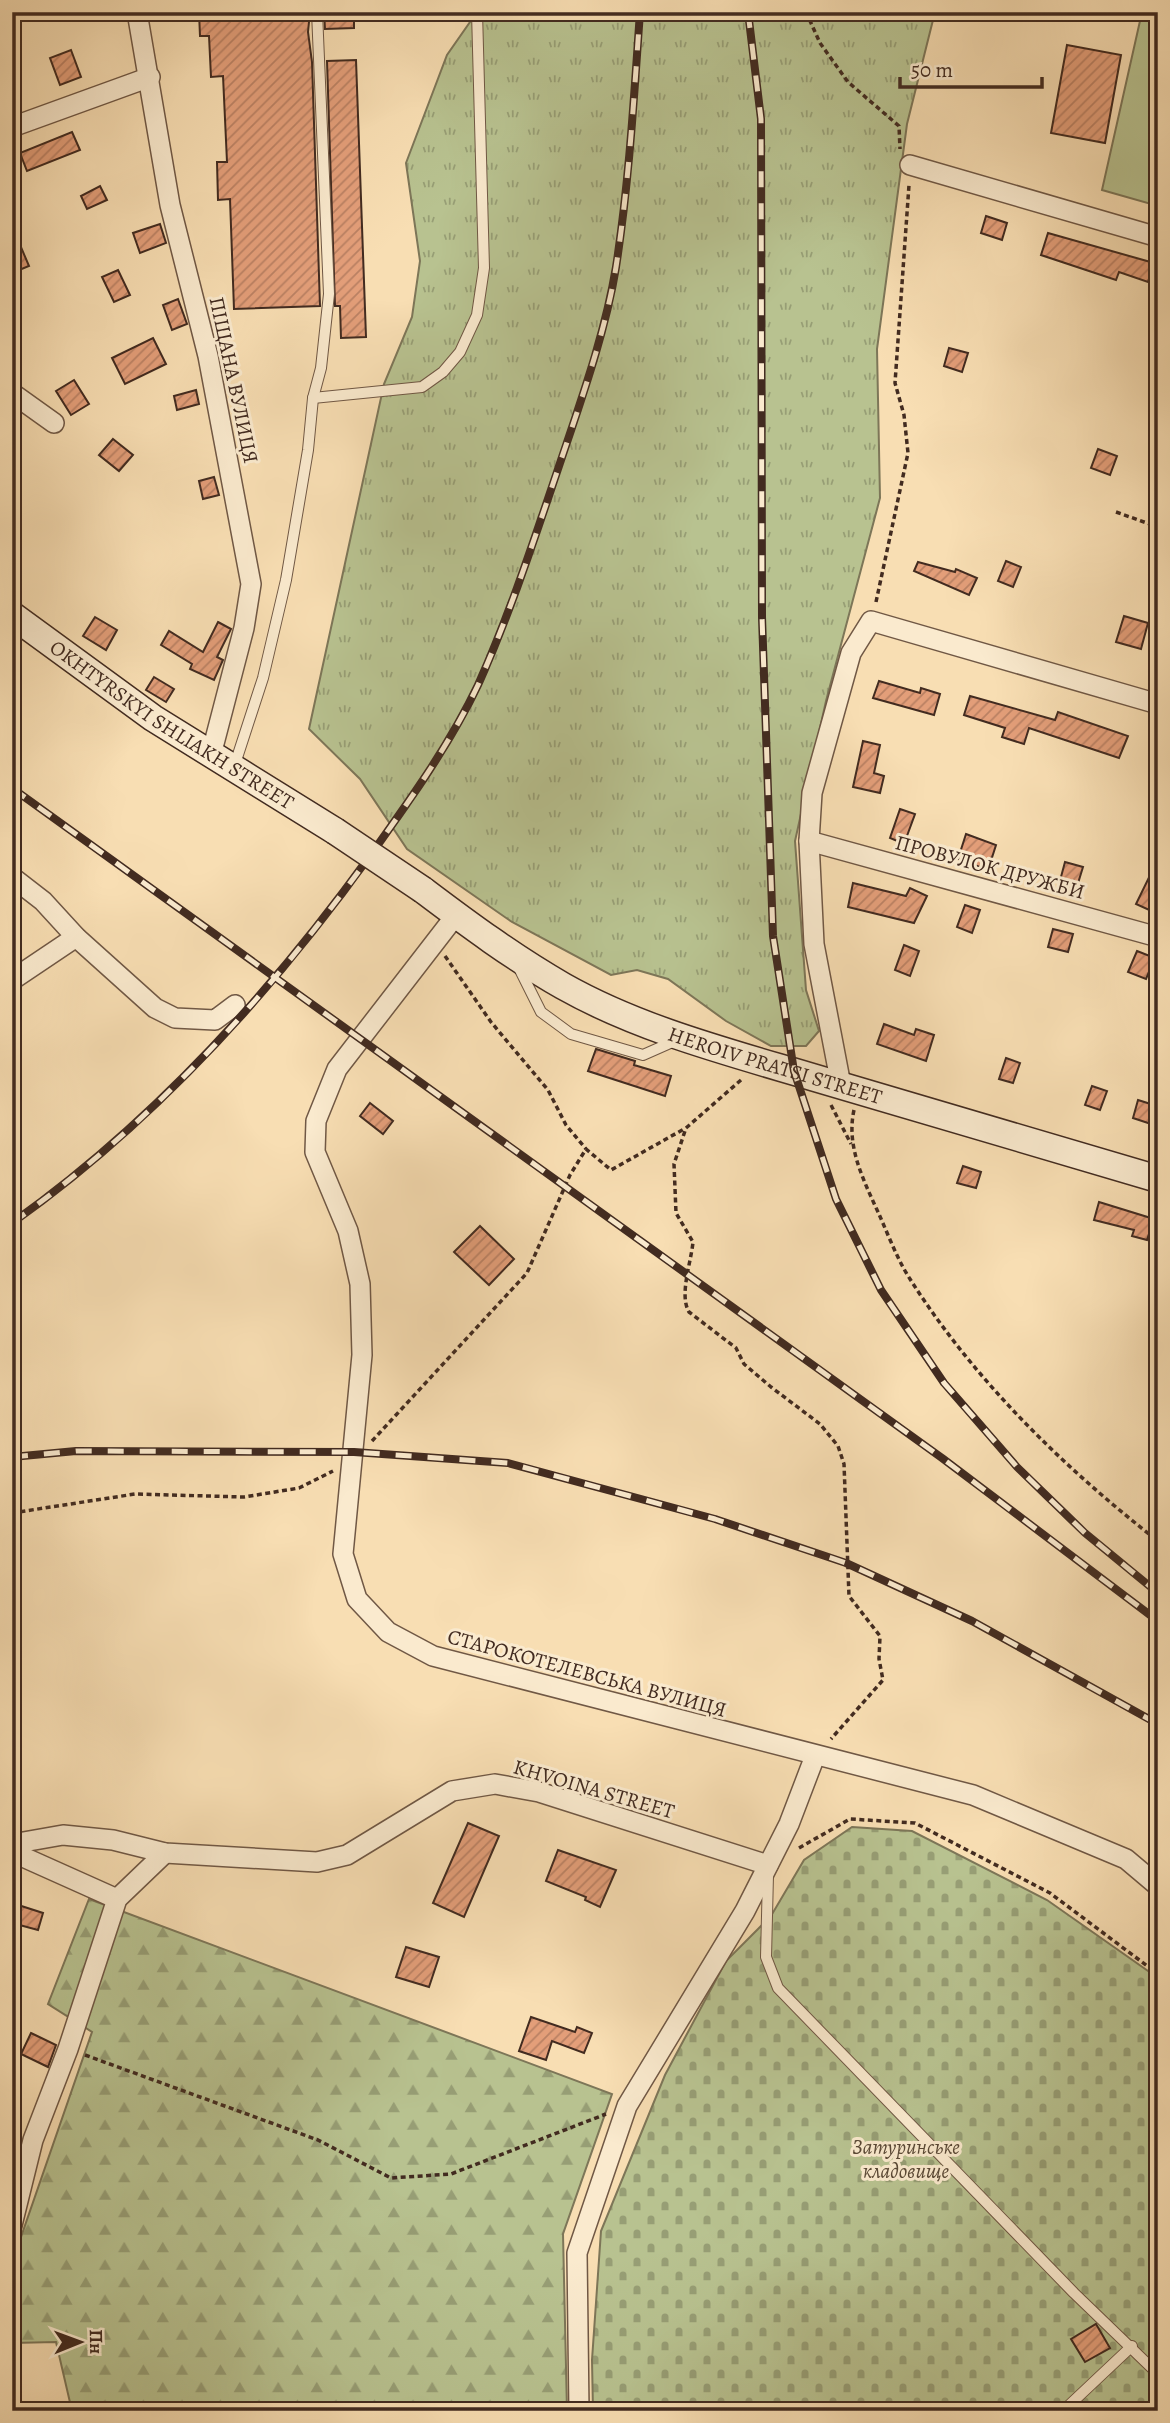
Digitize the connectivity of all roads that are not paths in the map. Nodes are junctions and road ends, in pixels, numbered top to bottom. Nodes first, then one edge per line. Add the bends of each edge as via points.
1 (137, 12) edge
2 (317, 12) edge
3 (477, 12) edge
4 (150, 77) junction
5 (12, 127) edge
6 (910, 164) road end
7 (1158, 237) edge
8 (12, 393) edge
9 (313, 398) junction
10 (54, 423) dead end
11 (12, 615) edge
12 (1158, 704) edge
13 (211, 755) junction
14 (233, 770) junction
15 (809, 841) junction
16 (12, 877) edge
17 (423, 890) joint
18 (456, 915) junction
19 (76, 937) junction
20 (1158, 937) edge
21 (513, 954) junction
22 (12, 980) edge
23 (235, 1005) dead end
24 (684, 1037) junction
25 (842, 1091) junction
26 (1158, 1179) edge
27 (815, 1756) junction
28 (12, 1844) edge
29 (12, 1852) edge
30 (165, 1853) junction
31 (768, 1865) junction
32 (1158, 1886) edge
33 (117, 1899) junction
34 (12, 2225) edge
35 (1132, 2346) junction
36 (1158, 2374) edge
37 (579, 2411) edge
38 (1063, 2411) edge

1 - 4 street, ПІЩАНА ВУЛИЦЯ
2 - 9 lane via 329,294
3 - 9 lane via 484,268 477,316 460,352 422,387
4 - 5 street
4 - 13 street, ПІЩАНА ВУЛИЦЯ via 170,205 208,356 251,584
6 - 7 street
8 - 10 street
9 - 14 lane via 286,580 263,678
11 - 13 main road, OKHTYRSKYI SHLIAKH STREET
12 - 15 street via 871,621 851,653 812,793
13 - 14 main road, OKHTYRSKYI SHLIAKH STREET
14 - 17 main road, OKHTYRSKYI SHLIAKH STREET, bridge
15 - 20 street, ПРОВУЛОК ДРУЖБИ
15 - 25 street via 814,944
16 - 19 street via 43,901
17 - 18 main road, HEROIV PRATSI STREET
18 - 21 main road, HEROIV PRATSI STREET
18 - 27 street, СТАРОКОТЕЛЕВСЬКА ВУЛИЦЯ via 337,1069 316,1121 315,1152 348,1231 360,1284 362,1355 343,1554 356,1599 388,1632 433,1656
19 - 22 street
19 - 23 street via 155,1008 175,1018 215,1020
21 - 24 main road, HEROIV PRATSI STREET via 564,986
21 - 24 lane via 541,1012 571,1034 643,1055
24 - 25 main road, HEROIV PRATSI STREET
25 - 26 main road, HEROIV PRATSI STREET
27 - 31 street
27 - 32 street, СТАРОКОТЕЛЕВСЬКА ВУЛИЦЯ via 973,1795 1126,1859
28 - 30 street, KHVOINA STREET via 63,1835 113,1840
29 - 33 street
30 - 31 street, KHVOINA STREET via 317,1862 347,1855 452,1791 495,1784 539,1792
30 - 33 street
31 - 35 lane via 766,1958 778,1988 1074,2293
31 - 37 street via 627,2106 577,2253
33 - 34 street via 33,2140
35 - 36 lane
35 - 38 lane

